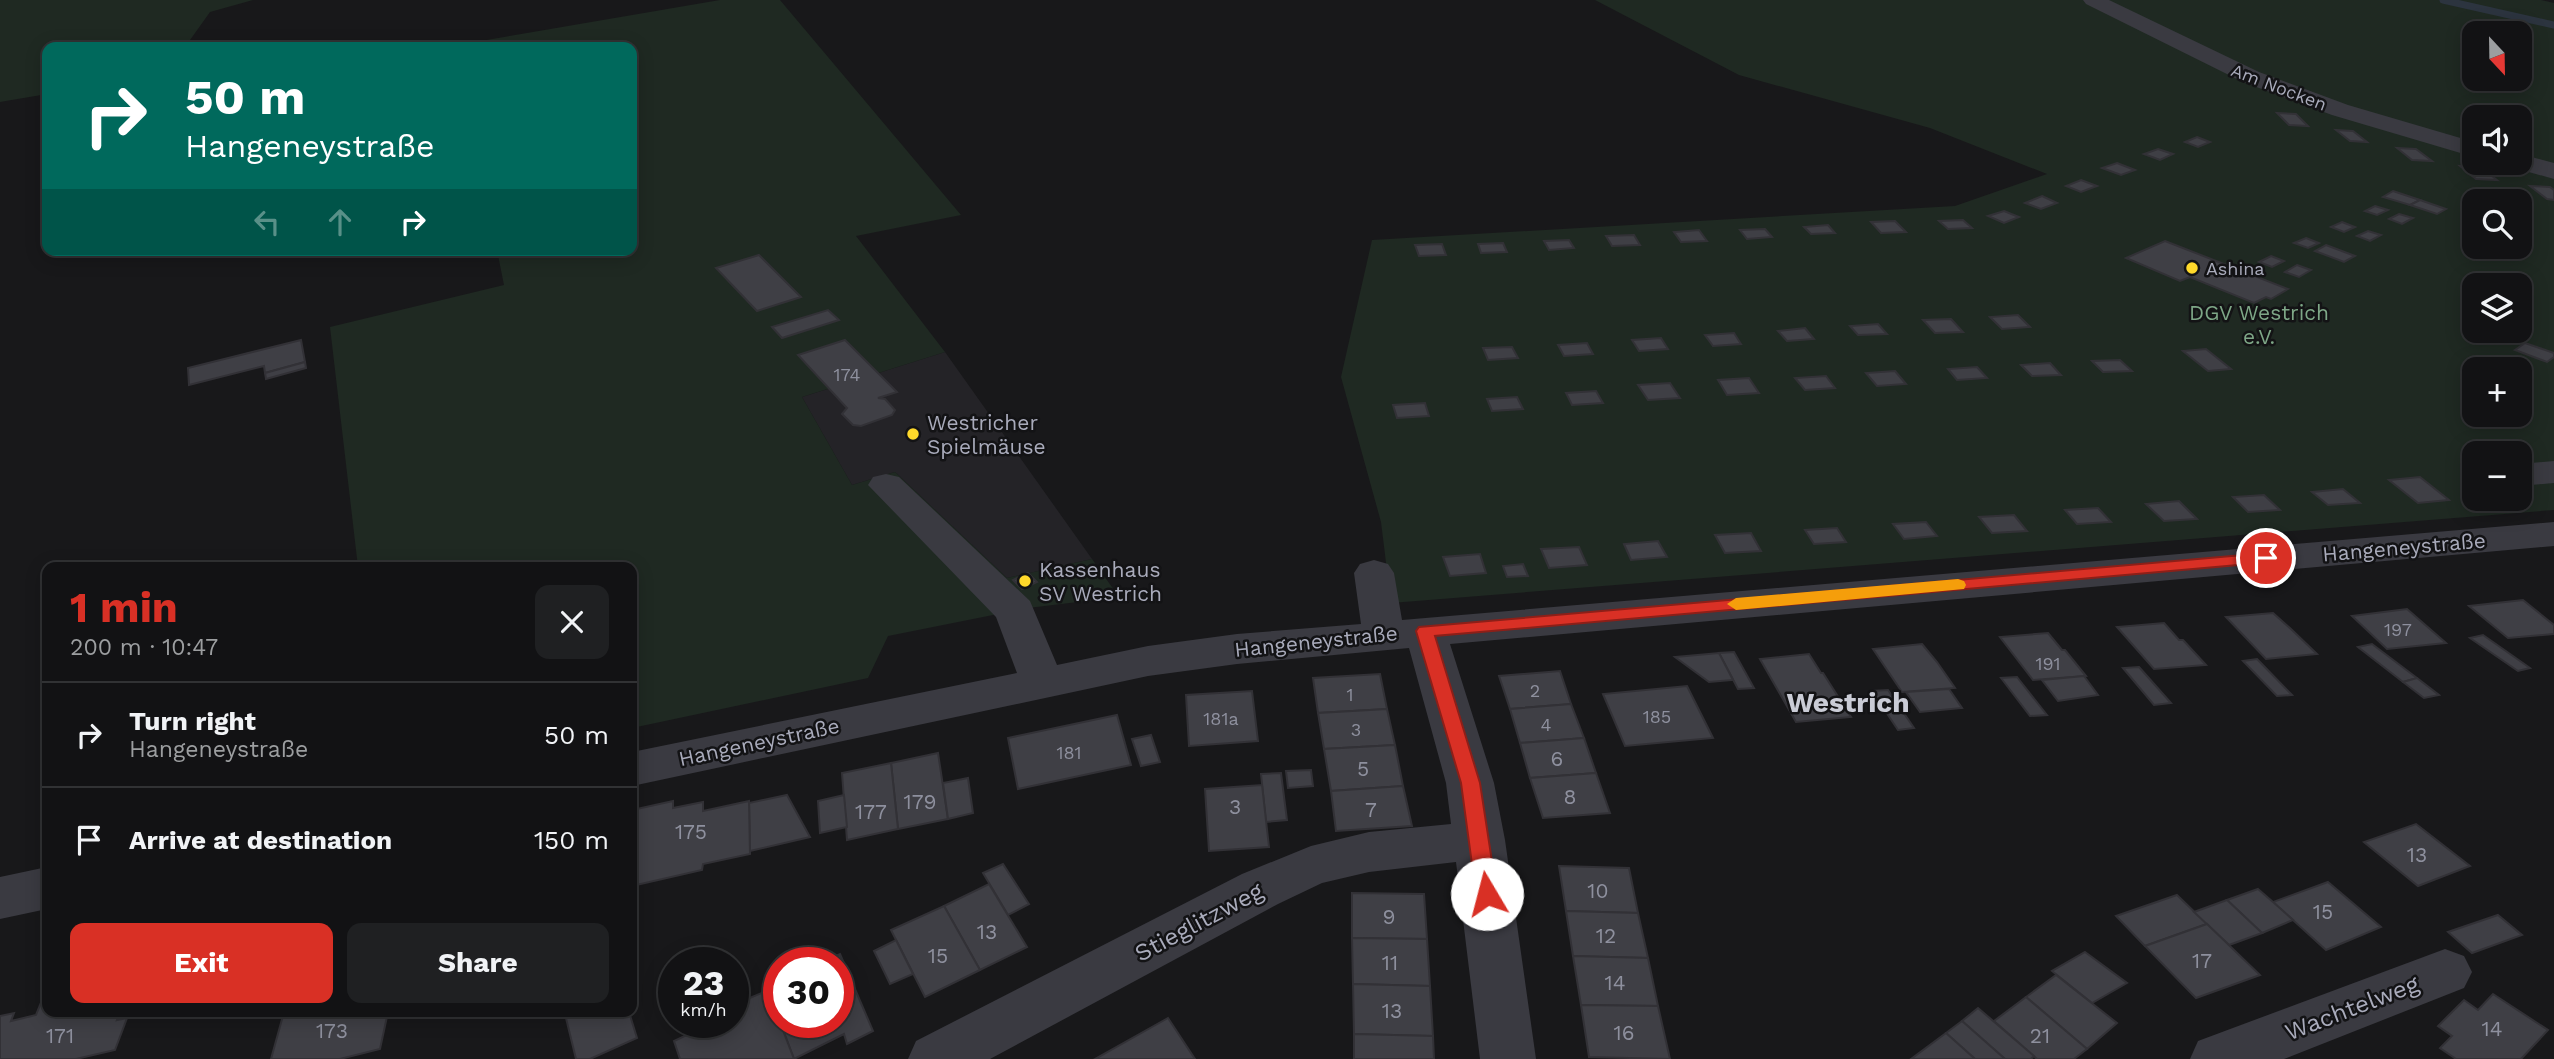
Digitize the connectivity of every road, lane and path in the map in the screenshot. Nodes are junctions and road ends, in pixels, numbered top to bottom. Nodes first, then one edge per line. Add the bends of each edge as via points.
1 (2093, 0) edge
2 (2462, 146) edge
3 (2532, 165) edge
4 (2554, 171) edge
5 (2554, 472) edge
6 (2532, 474) edge
7 (886, 485) dead end
8 (2554, 534) edge
9 (1374, 573) dead end
10 (1405, 633) junction
11 (1042, 683) junction
12 (637, 768) edge
13 (1479, 840) junction
14 (42, 889) edge
15 (0, 898) edge
16 (2445, 972) dead end
17 (936, 1059) edge
18 (1508, 1059) edge
19 (2220, 1059) edge

1 - 2 street, Am Nocken via 2251,77 2340,110
3 - 4 street
5 - 6 street
7 - 11 street via 1015,611
8 - 10 street, Hangeneystraße
9 - 10 street
10 - 11 street, Hangeneystraße via 1148,661
10 - 13 street via 1470,783
11 - 12 street, Hangeneystraße
13 - 17 street, Stieglitzweg via 1369,852 1311,866
13 - 18 street
14 - 15 street
16 - 19 street, Wachtelweg

